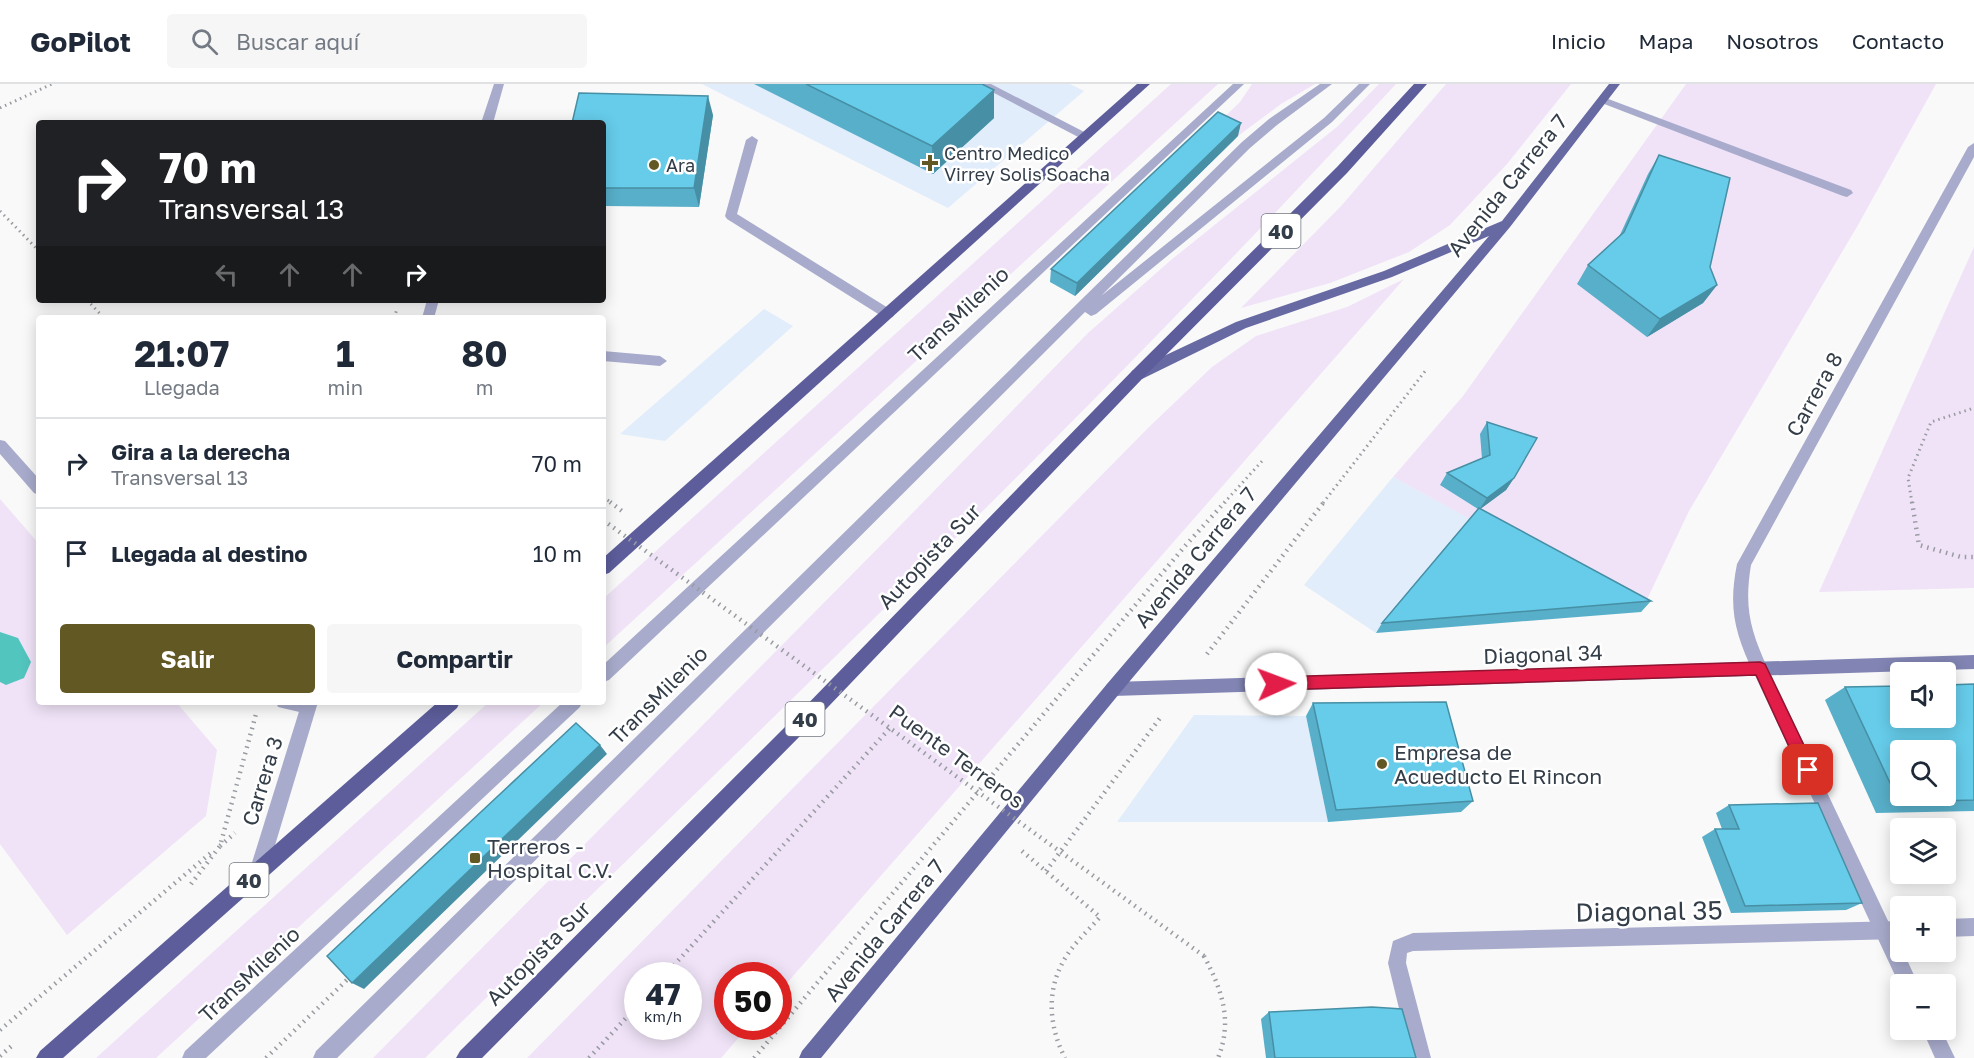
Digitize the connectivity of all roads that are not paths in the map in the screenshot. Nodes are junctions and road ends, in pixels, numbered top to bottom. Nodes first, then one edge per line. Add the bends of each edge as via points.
1 (499, 84) edge
2 (982, 84) edge
3 (1144, 84) edge
4 (1239, 84) edge
5 (1327, 84) edge
6 (1422, 84) edge
7 (1615, 84) edge
8 (1363, 85) edge
9 (1603, 100) junction
10 (488, 120) edge
11 (1086, 136) junction
12 (752, 140) dead end
13 (1974, 147) edge
14 (1846, 193) dead end
15 (1506, 224) junction
16 (888, 314) junction
17 (606, 356) edge
18 (660, 361) dead end
19 (1026, 364) junction
20 (1137, 375) junction
21 (0, 446) edge
22 (36, 486) edge
23 (606, 565) edge
24 (1974, 662) edge
25 (1760, 669) junction
26 (606, 672) edge
27 (1113, 689) junction
28 (309, 705) edge
29 (448, 705) edge
30 (571, 705) edge
31 (258, 872) junction
32 (1890, 926) edge
33 (1974, 927) edge
34 (1956, 928) edge
35 (1890, 930) edge
36 (1936, 1040) edge
37 (47, 1058) edge
38 (192, 1058) edge
39 (323, 1058) edge
40 (467, 1058) edge
41 (809, 1058) edge
42 (1421, 1058) edge
43 (1945, 1058) edge

1 - 10 street
2 - 11 street
3 - 11 highway
4 - 26 street, TransMilenio
5 - 19 street, TransMilenio via 1246,145
6 - 20 highway, Autopista Sur / 40 via 1342,170
7 - 9 main road, Avenida Carrera 7
8 - 19 street, TransMilenio via 1328,120
9 - 14 street
9 - 15 main road, Avenida Carrera 7
11 - 16 highway
12 - 16 street via 731,216
13 - 25 street, Carrera 8 via 1744,564 1738,591 1741,628
15 - 20 main road via 1388,274 1241,325
15 - 27 main road, Avenida Carrera 7
16 - 23 highway
17 - 18 street
19 - 39 street, TransMilenio
20 - 40 highway, Autopista Sur / 40 via 800,724
21 - 22 street
24 - 25 main road, Diagonal 34
25 - 27 main road, Diagonal 34
25 - 32 street, Carrera 8
27 - 41 main road, Avenida Carrera 7
28 - 31 street, Carrera 3
29 - 31 highway, 40
30 - 38 street, TransMilenio
31 - 37 highway, 40
33 - 34 street
35 - 42 street, Diagonal 35 via 1413,942 1399,947 1396,963
36 - 43 street

